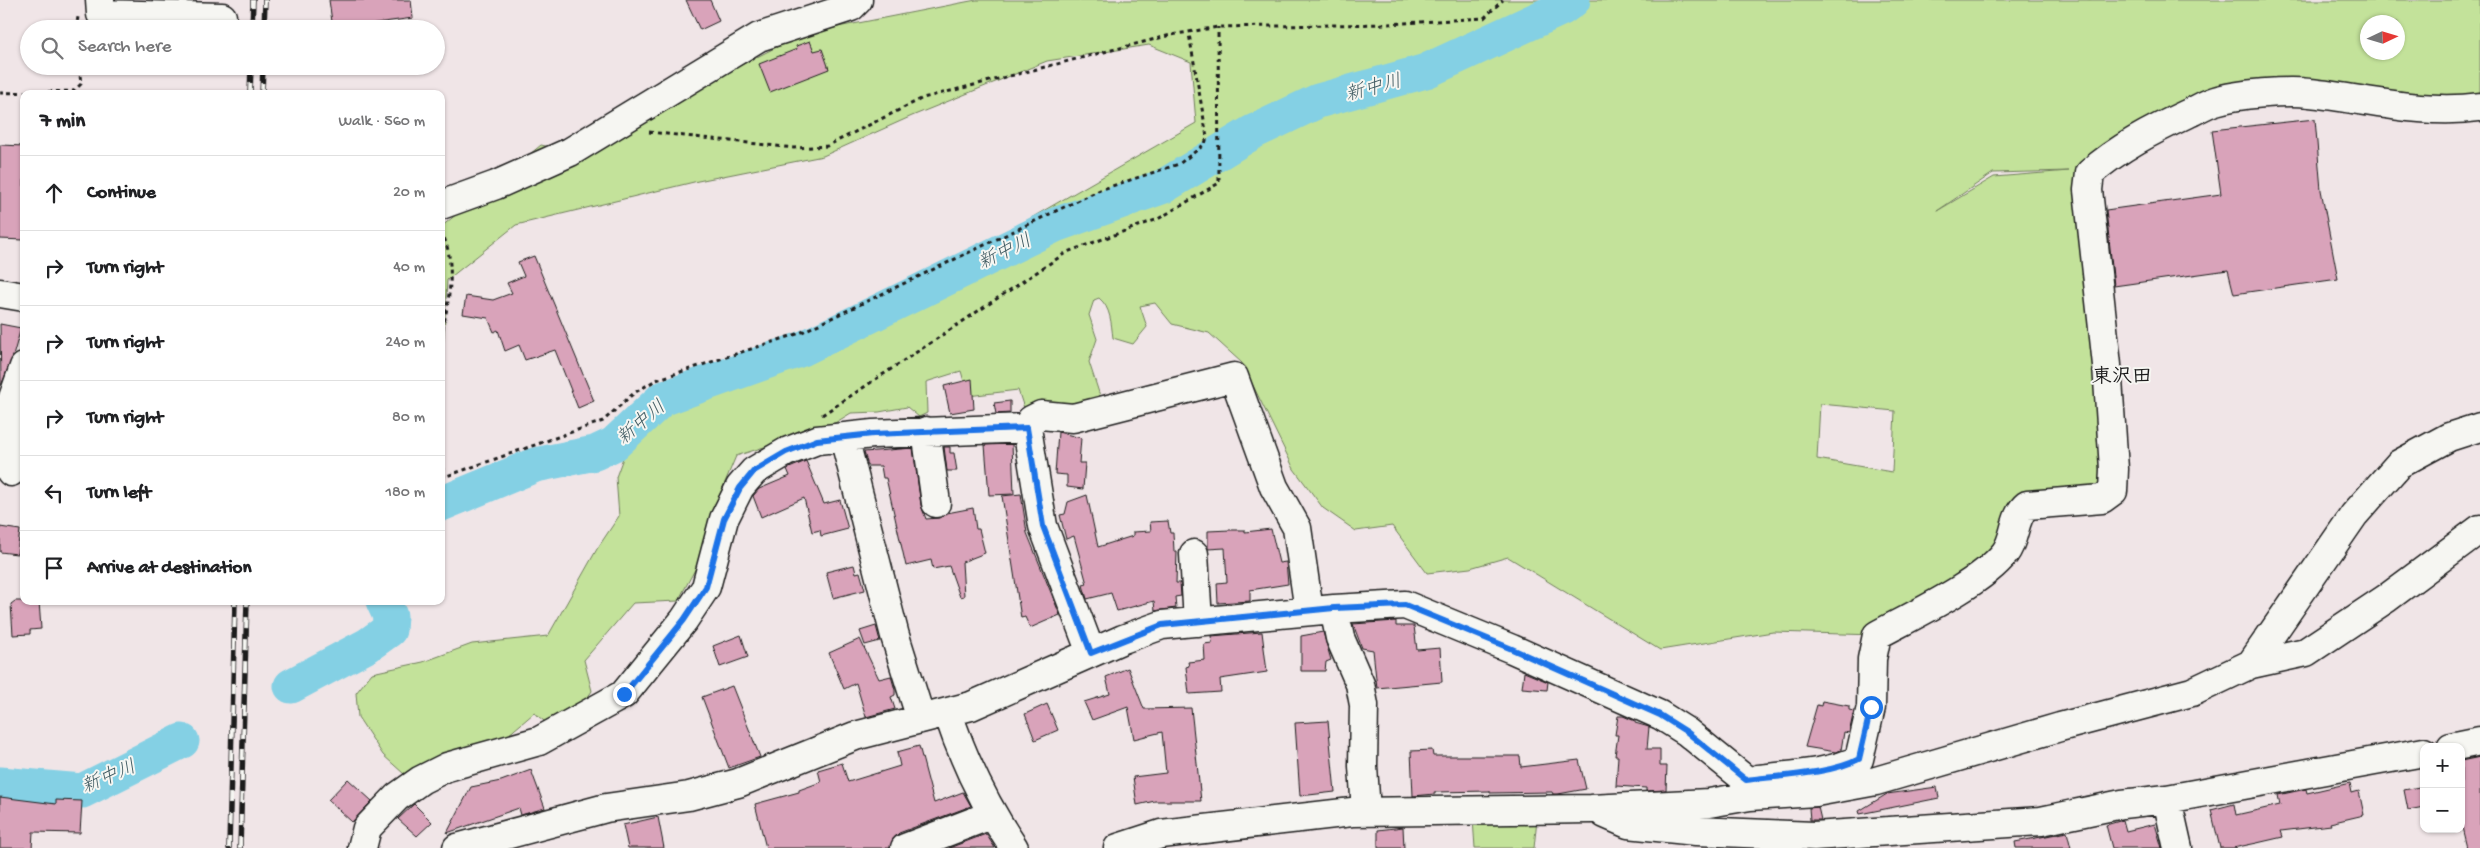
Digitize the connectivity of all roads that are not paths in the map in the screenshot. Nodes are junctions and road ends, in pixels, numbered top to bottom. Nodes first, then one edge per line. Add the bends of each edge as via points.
1 (100, 0) edge
2 (858, 0) edge
3 (222, 17) dead end
4 (2480, 107) edge
5 (445, 204) edge
6 (0, 293) edge
7 (20, 296) edge
8 (20, 378) edge
9 (2480, 427) edge
10 (1027, 428) junction
11 (926, 431) junction
12 (844, 437) junction
13 (11, 472) dead end
14 (936, 503) dead end
15 (2480, 529) edge
16 (1194, 554) dead end
17 (1322, 610) junction
18 (1198, 622) junction
19 (1091, 653) junction
20 (2250, 664) junction
21 (948, 714) junction
22 (921, 719) junction
23 (2480, 741) edge
24 (2465, 744) edge
25 (2420, 753) edge
26 (1748, 788) junction
27 (2167, 799) junction
28 (1591, 809) junction
29 (1366, 812) junction
30 (991, 815) junction
31 (1698, 839) edge
32 (500, 842) edge
33 (362, 848) edge
34 (457, 848) edge
35 (905, 848) edge
36 (1014, 848) edge
37 (1118, 848) edge
38 (2178, 848) edge

1 - 3 street via 101,14
2 - 5 street via 852,7 759,38 570,152
4 - 26 street via 2462,110 2410,108 2307,92 2215,101 2115,153 2090,173 2088,190 2107,365 2113,491 2102,499 2027,505 2020,514 2006,551 1994,565 1935,604 1877,635 1872,659 1871,707 1859,759 1850,764
6 - 7 street
8 - 13 street via 9,409
9 - 20 street via 2449,437 2399,464 2354,515
10 - 11 street
10 - 17 street via 1030,420 1041,415 1073,418 1234,377 1274,487 1297,528
10 - 19 street via 1043,526
11 - 12 street
11 - 14 street
12 - 22 street via 895,636
12 - 33 street via 817,440 786,452 754,471 740,488 724,519 706,587 684,620 624,694 538,741 447,767 421,780 397,797 368,828
15 - 20 street via 2387,598 2306,652
16 - 18 street
17 - 18 street
17 - 26 street via 1405,605 1512,649 1660,715 1687,732
17 - 29 street via 1340,638 1360,684 1364,705
18 - 19 street via 1162,625
19 - 21 street
20 - 26 street via 2192,692 1876,781 1816,792
21 - 22 street
21 - 30 street via 960,752
22 - 32 street via 836,743 738,783 689,796 606,808
23 - 24 street
25 - 27 street
26 - 28 street via 1709,803
27 - 31 street via 2122,804 2041,821 1814,836
27 - 38 street
28 - 29 street
28 - 31 street via 1628,824
29 - 37 street via 1161,834
30 - 35 street
30 - 36 street
32 - 34 street

